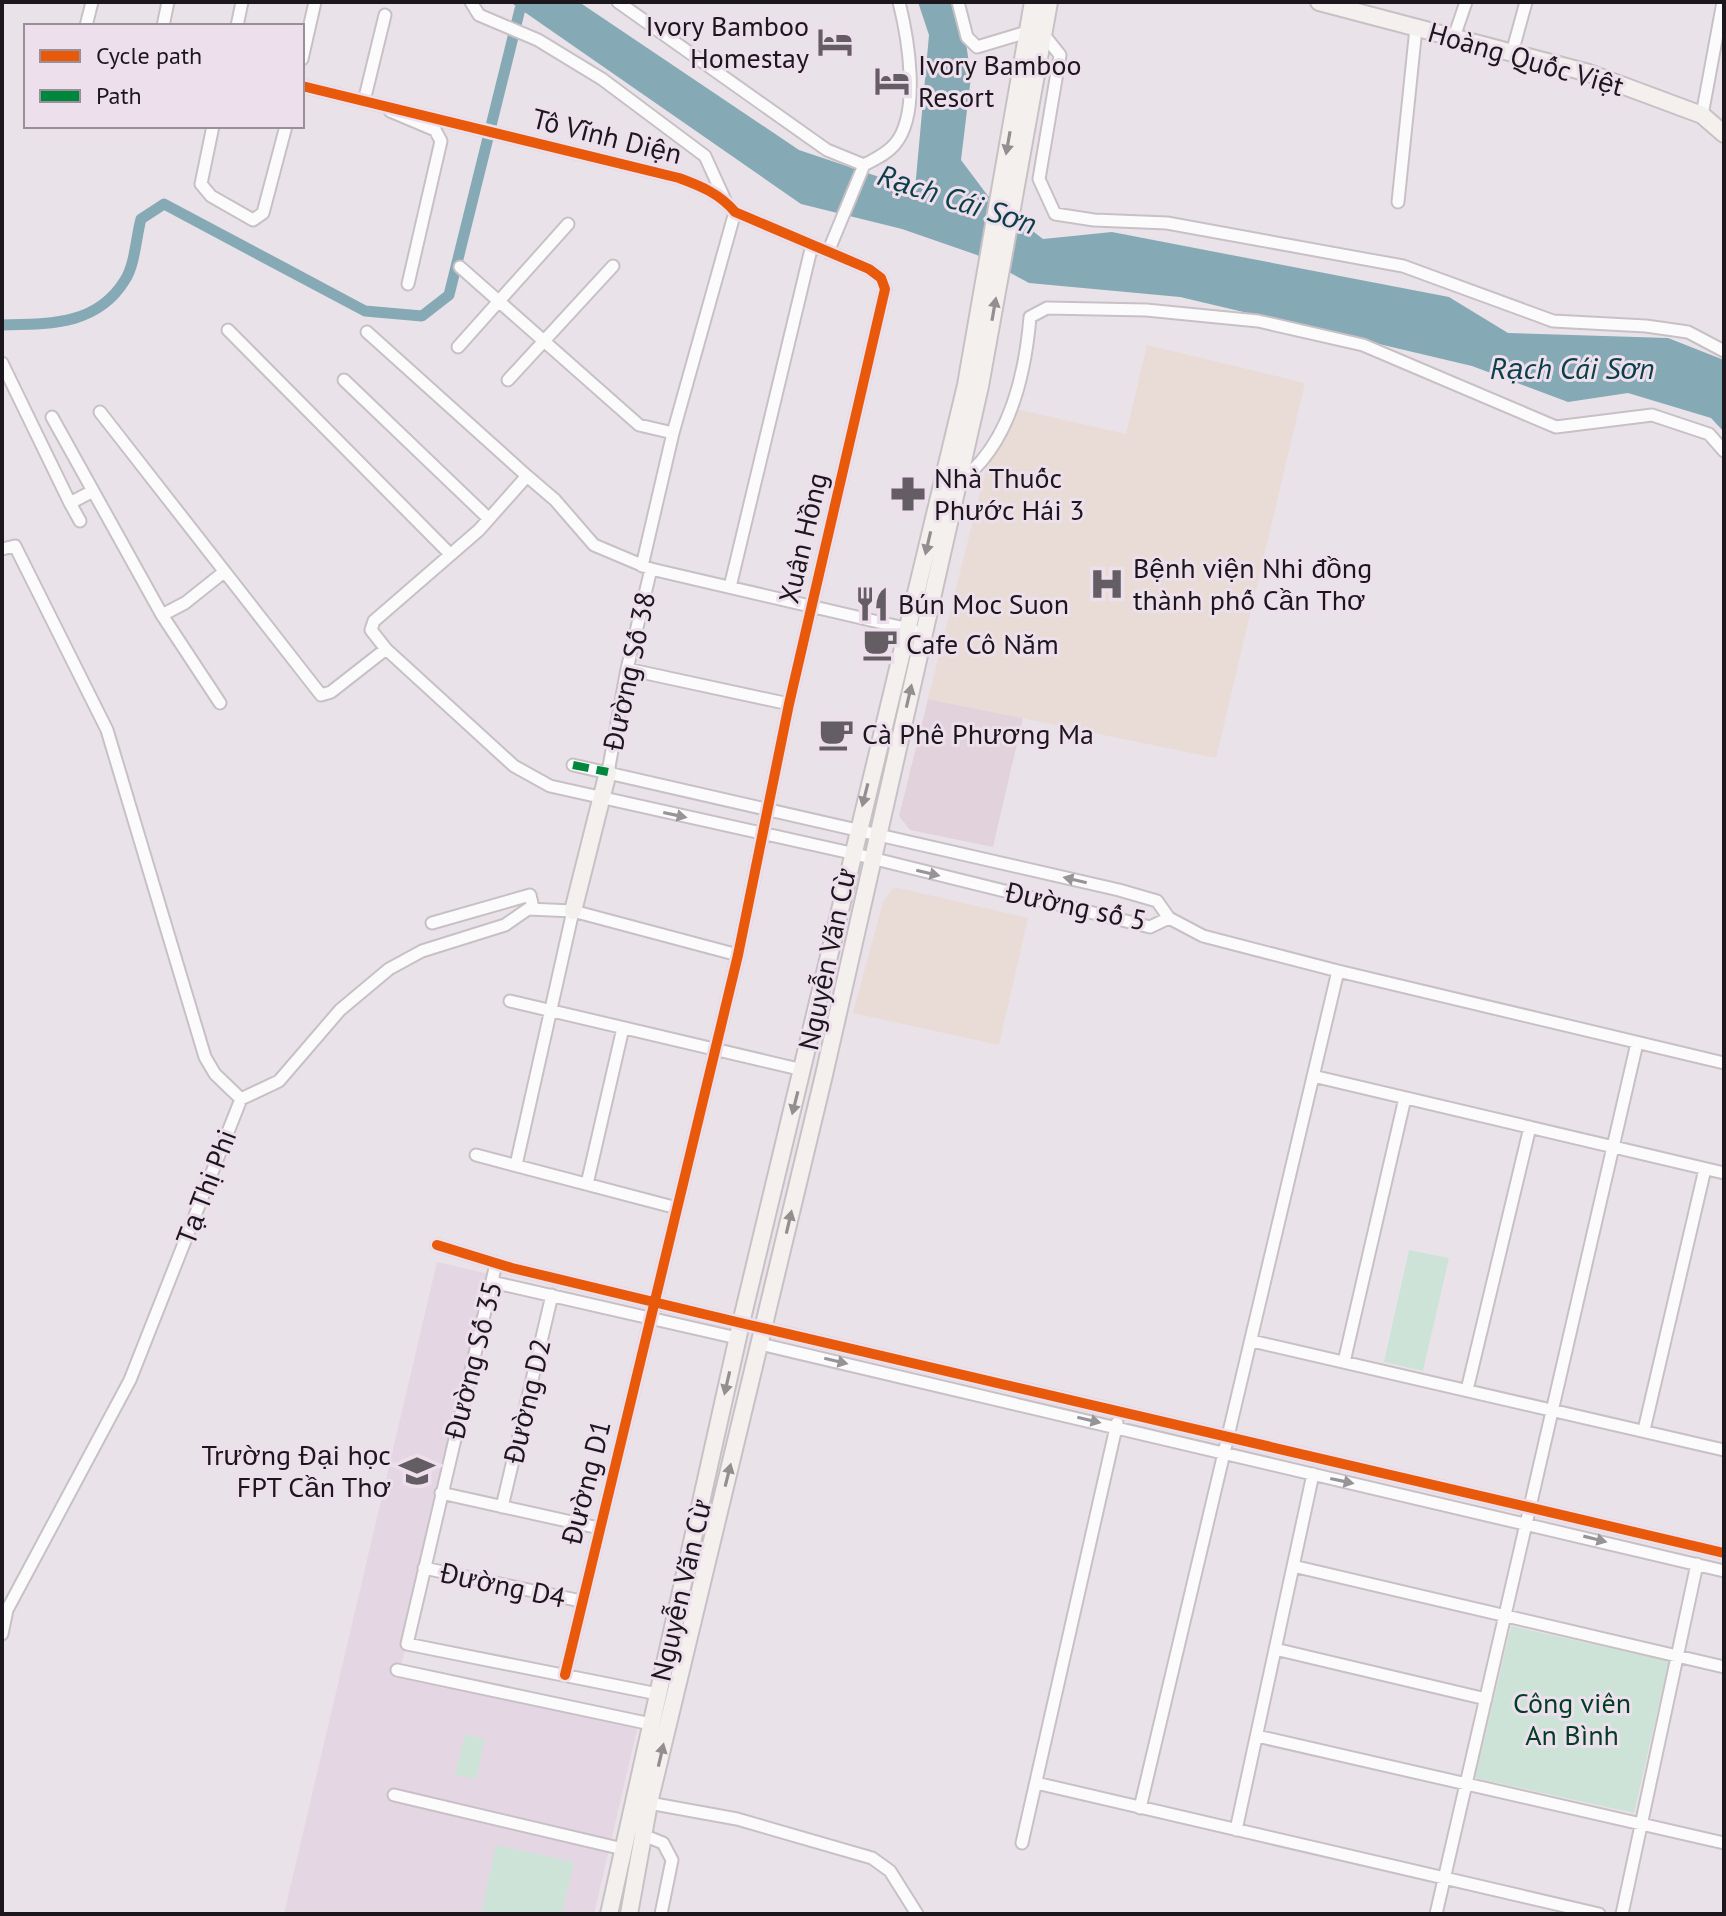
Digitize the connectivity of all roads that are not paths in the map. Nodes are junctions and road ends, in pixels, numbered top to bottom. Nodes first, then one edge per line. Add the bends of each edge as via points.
1 (92, 2) edge
2 (168, 2) edge
3 (242, 2) edge
4 (315, 2) edge
5 (471, 2) edge
6 (618, 2) edge
7 (899, 2) edge
8 (958, 2) edge
9 (1033, 2) edge
10 (1049, 2) edge
11 (1319, 2) edge
12 (1466, 2) edge
13 (1526, 2) edge
14 (1723, 2) edge
15 (1350, 6) edge
16 (385, 15) dead end
17 (86, 24) edge
18 (163, 24) edge
19 (237, 24) edge
20 (1416, 28) junction
21 (1036, 34) junction
22 (1454, 37) junction
23 (304, 50) edge
24 (1512, 53) junction
25 (304, 86) edge
26 (364, 101) junction
27 (388, 107) junction
28 (1702, 115) junction
29 (213, 128) edge
30 (285, 128) edge
31 (1724, 134) edge
32 (862, 171) junction
33 (725, 200) junction
34 (1398, 202) dead end
35 (735, 212) junction
36 (568, 224) dead end
37 (812, 245) junction
38 (828, 252) junction
39 (613, 266) dead end
40 (460, 267) dead end
41 (881, 278) joint
42 (408, 284) dead end
43 (500, 302) junction
44 (228, 330) dead end
45 (367, 332) dead end
46 (542, 341) junction
47 (458, 347) dead end
48 (1724, 351) edge
49 (2, 363) edge
50 (344, 380) dead end
51 (508, 380) dead end
52 (973, 386) junction
53 (100, 412) dead end
54 (52, 417) dead end
55 (673, 433) junction
56 (1724, 451) edge
57 (527, 476) junction
58 (957, 484) junction
59 (93, 491) junction
60 (70, 503) junction
61 (487, 517) junction
62 (80, 521) dead end
63 (2, 549) edge
64 (449, 553) junction
65 (647, 568) junction
66 (224, 572) junction
67 (730, 587) junction
68 (812, 606) junction
69 (162, 615) junction
70 (915, 631) junction
71 (386, 649) junction
72 (627, 669) junction
73 (220, 703) dead end
74 (789, 704) junction
75 (573, 765) dead end
76 (608, 772) junction
77 (599, 799) junction
78 (769, 810) junction
79 (857, 828) junction
80 (764, 834) junction
81 (878, 835) junction
82 (851, 853) junction
83 (872, 860) junction
84 (533, 908) junction
85 (573, 911) junction
86 (1169, 918) junction
87 (432, 923) dead end
88 (738, 955) junction
89 (1338, 971) junction
90 (510, 1001) dead end
91 (551, 1011) junction
92 (623, 1028) junction
93 (1637, 1043) junction
94 (715, 1050) junction
95 (1724, 1063) edge
96 (803, 1070) junction
97 (824, 1075) junction
98 (1313, 1076) junction
99 (1405, 1098) junction
100 (241, 1099) junction
101 (1530, 1127) junction
102 (1613, 1147) junction
103 (476, 1155) dead end
104 (516, 1165) junction
105 (1705, 1169) junction
106 (1724, 1173) edge
107 (587, 1184) junction
108 (677, 1208) junction
109 (437, 1245) dead end
110 (496, 1264) junction
111 (492, 1282) junction
112 (552, 1295) junction
113 (655, 1302) junction
114 (652, 1318) junction
115 (739, 1331) junction
116 (762, 1336) junction
117 (1252, 1341) junction
118 (1344, 1362) junction
119 (1467, 1390) junction
120 (1553, 1408) junction
121 (1119, 1412) junction
122 (1116, 1427) junction
123 (1644, 1430) junction
124 (1230, 1436) junction
125 (1724, 1450) edge
126 (1226, 1453) junction
127 (1313, 1474) junction
128 (441, 1493) junction
129 (502, 1507) junction
130 (1530, 1508) junction
131 (1527, 1521) junction
132 (599, 1528) junction
133 (1724, 1553) edge
134 (1697, 1564) junction
135 (1293, 1566) junction
136 (424, 1568) junction
137 (1724, 1571) edge
138 (581, 1601) junction
139 (1505, 1616) junction
140 (2, 1634) edge
141 (1275, 1649) junction
142 (1677, 1656) junction
143 (1724, 1667) edge
144 (397, 1670) dead end
145 (565, 1675) junction
146 (666, 1696) junction
147 (1486, 1699) junction
148 (651, 1724) junction
149 (1257, 1736) junction
150 (1036, 1783) junction
151 (1466, 1784) junction
152 (394, 1795) dead end
153 (649, 1803) junction
154 (1140, 1808) junction
155 (1641, 1824) junction
156 (1236, 1830) junction
157 (643, 1835) junction
158 (1723, 1839) edge
159 (1022, 1843) dead end
160 (623, 1849) junction
161 (1444, 1878) junction
162 (609, 1914) edge
163 (629, 1914) edge
164 (661, 1914) edge
165 (917, 1914) edge
166 (1436, 1914) edge
167 (1599, 1914) edge
168 (1622, 1914) edge

1 - 17 street
2 - 18 street
3 - 19 street
4 - 23 street
5 - 33 street via 479,15 535,39 602,79 705,156
6 - 32 street
7 - 32 street via 909,115 897,142
8 - 21 street via 967,37 977,47
9 - 21 main road, Nguyễn Văn Cừ
10 - 21 main road, Nguyễn Văn Cừ
11 - 15 main road, Hoàng Quốc Việt
12 - 22 street
13 - 24 street
14 - 28 street
15 - 20 main road, Hoàng Quốc Việt
16 - 26 street
20 - 22 main road, Hoàng Quốc Việt
20 - 34 street
21 - 48 street via 1060,55 1039,179 1055,214 1167,223 1403,266 1553,321 1688,332
21 - 52 main road, Nguyễn Văn Cừ
22 - 24 main road, Hoàng Quốc Việt
24 - 28 main road, Hoàng Quốc Việt via 1589,73
25 - 26 street, Tô Vĩnh Diện
26 - 27 street, Tô Vĩnh Diện
27 - 33 street, Tô Vĩnh Diện via 679,178
27 - 42 street via 393,115 431,128 441,137
28 - 31 main road, Hoàng Quốc Việt
29 - 30 street via 201,184 211,196 253,220 263,213
32 - 38 street
33 - 35 street, Tô Vĩnh Diện
35 - 37 street, Tô Vĩnh Diện
35 - 55 street, Đường Số 38
36 - 43 street
37 - 38 street, Tô Vĩnh Diện
37 - 67 street
38 - 41 street, Tô Vĩnh Diện
39 - 46 street
40 - 43 street
41 - 68 street, Xuân Hồng via 885,289
43 - 46 street
43 - 47 street
44 - 64 street
45 - 57 street
46 - 51 street
46 - 55 street via 639,425
49 - 60 street
50 - 61 street
52 - 58 main road, Nguyễn Văn Cừ
52 -> 70 main road, Nguyễn Văn Cừ
53 - 66 street
54 - 59 street
55 - 65 street, Đường Số 38
56 - 58 street via 1709,434 1652,415 1556,427 1363,345 1258,321 1146,310 1036,311 1030,317 1024,375 1005,421 978,469
57 - 61 street
57 - 65 street via 594,545
58 - 70 main road, Nguyễn Văn Cừ
59 - 60 street
59 - 69 street
60 - 62 street
61 - 64 street
63 - 100 street via 15,546 107,730 205,1057
64 - 71 street via 371,626
65 - 67 street
65 - 72 street, Đường Số 38
66 - 69 street
66 - 71 street via 321,695
67 - 68 street
68 - 70 street
68 - 74 street, Xuân Hồng
69 - 73 street
70 -> 79 main road, Nguyễn Văn Cừ
81 -> 70 main road, Nguyễn Văn Cừ
71 - 77 street, Đường số 5 via 514,766 550,786
72 - 74 street
72 - 76 street, Đường Số 38
74 - 78 street, Xuân Hồng
75 - 76 street, Đường số 5
76 - 77 main road
76 - 78 street, Đường số 5
77 -> 80 street, Đường số 5
77 - 85 main road
78 - 79 street, Đường số 5
78 - 80 street, Xuân Hồng
79 - 81 street, Đường số 5
79 - 82 main road, Nguyễn Văn Cừ
80 - 82 street, Đường số 5
80 - 88 street, Xuân Hồng
81 - 83 main road, Nguyễn Văn Cừ
86 -> 81 street, Đường số 5 via 1157,901 1144,897
82 - 83 street, Đường số 5
82 - 96 main road, Nguyễn Văn Cừ
83 -> 86 street, Đường số 5 via 1150,927
83 - 97 main road, Nguyễn Văn Cừ
84 - 85 street
84 - 87 street via 530,895
84 - 100 street, Tạ Thị Phi via 505,925 422,951 389,969 340,1010 279,1081
85 - 88 street
85 - 91 street
86 - 89 street via 1203,936
88 - 94 street, Xuân Hồng
89 - 93 street
89 - 98 street
90 - 91 street
91 - 92 street
91 - 104 street
92 - 94 street
92 - 107 street
93 - 95 street
93 - 102 street
94 - 96 street
94 - 108 street, Đường D1
96 - 97 main road
96 -> 115 main road, Nguyễn Văn Cừ
116 -> 97 main road, Nguyễn Văn Cừ
98 - 99 street
98 - 117 street
99 - 101 street
99 - 118 street
100 - 140 street, Tạ Thị Phi via 130,1380 7,1610
101 - 102 street
101 - 119 street
102 - 105 street
102 - 120 street
103 - 104 street
104 - 107 street
105 - 106 street
105 - 123 street
107 - 108 street
108 - 113 street, Đường D1
109 - 110 street
110 - 111 street, Đường Số 35
110 - 113 street
111 - 112 street
111 - 128 street, Đường Số 35
112 - 114 street
112 - 129 street, Đường D2
113 - 114 street, Đường D1
113 - 115 street
114 - 115 street
114 - 132 street, Đường D1
115 - 116 main road
115 -> 146 main road, Nguyễn Văn Cừ
116 - 121 street
116 -> 122 street
146 -> 116 main road, Nguyễn Văn Cừ
117 - 118 street
117 - 124 street
118 - 119 street
119 - 120 street
120 - 123 street
120 - 130 street
121 - 122 street
121 - 124 street
122 - 126 street
122 - 150 street
123 - 125 street
124 - 126 street
124 - 130 street
126 - 127 street
126 - 154 street
127 -> 131 street
127 - 135 street
128 - 129 street
128 - 136 street, Đường Số 35
129 - 132 street
130 - 131 street
130 - 133 street
131 -> 134 street
131 - 139 street
132 - 138 street, Đường D1
134 - 137 street
134 - 142 street
135 - 139 street
135 - 141 street
136 - 138 street, Đường D4
136 - 145 street, Đường Số 35 via 407,1644
138 - 145 street, Đường D1
139 - 142 street
139 - 147 street
141 - 147 street
141 - 149 street
142 - 143 street
142 - 155 street
144 - 148 street
145 - 146 street
146 - 148 main road, Nguyễn Văn Cừ
153 -> 146 main road, Nguyễn Văn Cừ
147 - 151 street
148 - 160 main road, Nguyễn Văn Cừ
149 - 151 street
149 - 156 street
150 - 154 street
150 - 159 street
151 - 155 street
151 - 161 street
152 - 160 street
153 - 157 main road, Nguyễn Văn Cừ
153 - 165 street via 737,1819 872,1858 890,1871
154 - 156 street
155 - 158 street
155 - 168 street
156 - 161 street
157 - 163 main road, Nguyễn Văn Cừ
157 - 164 street via 663,1843 672,1860
160 - 162 main road, Nguyễn Văn Cừ
161 - 166 street
161 - 167 street

